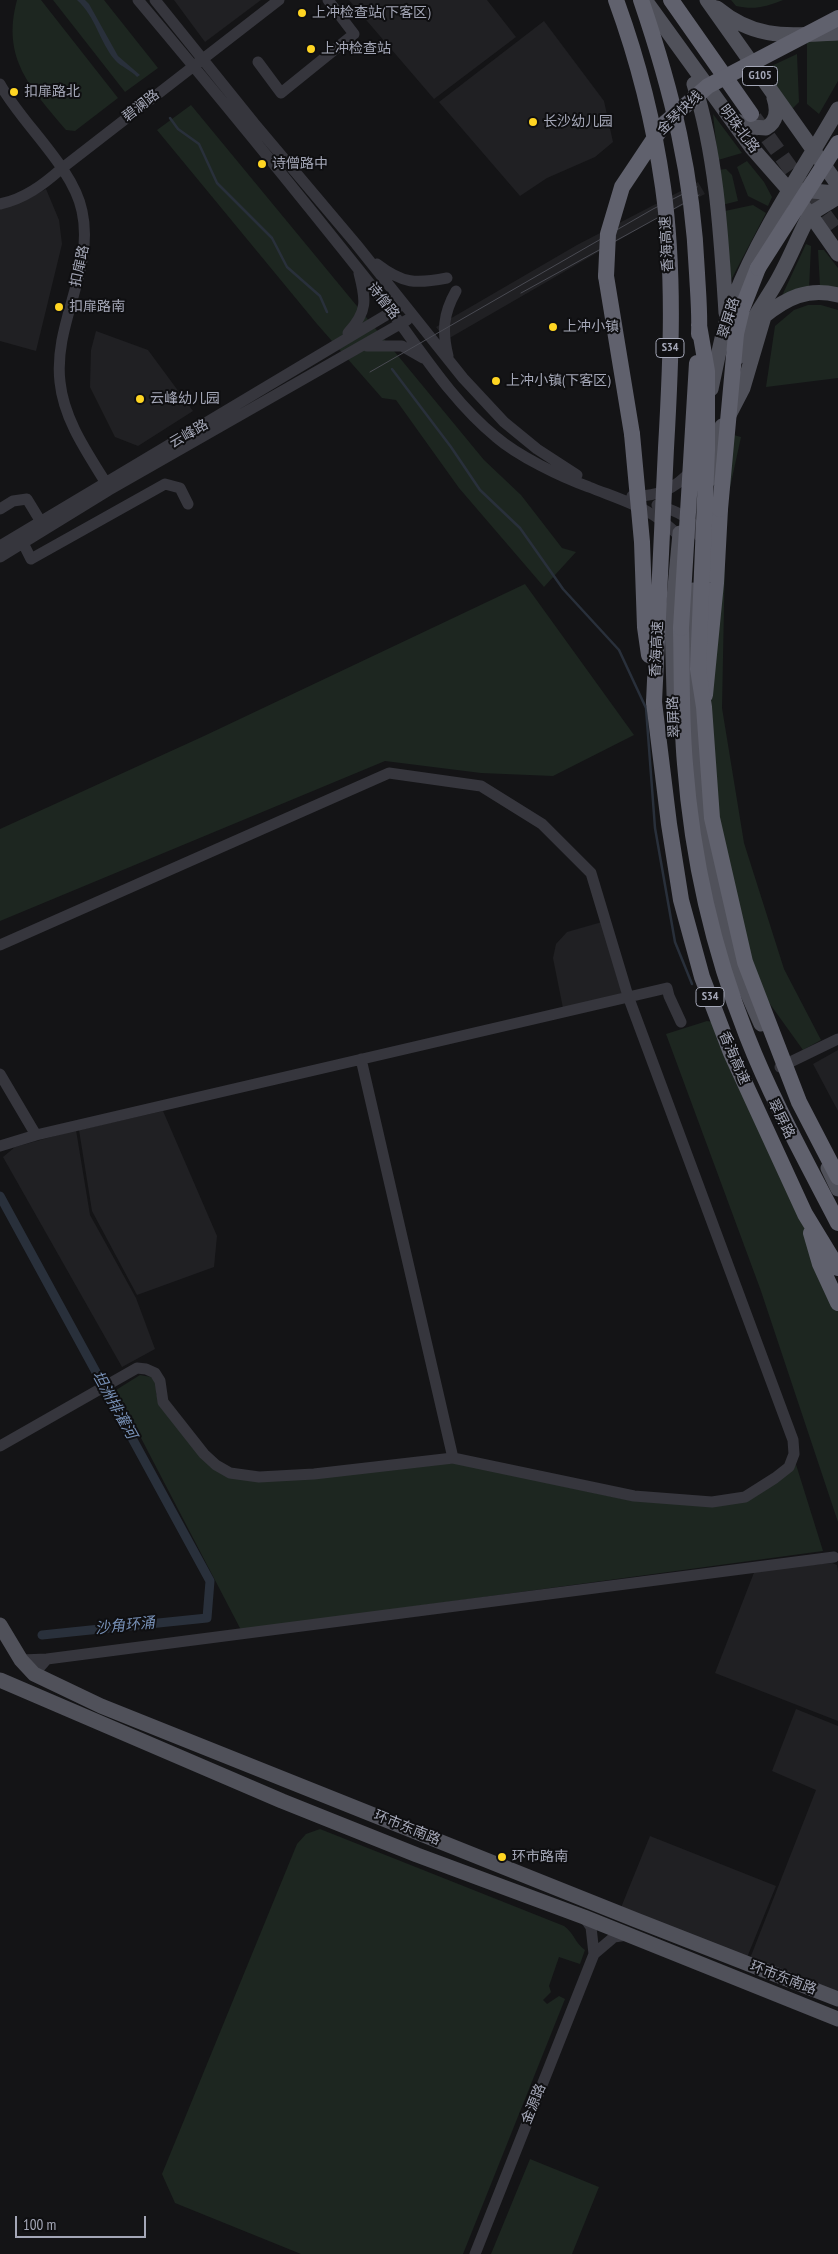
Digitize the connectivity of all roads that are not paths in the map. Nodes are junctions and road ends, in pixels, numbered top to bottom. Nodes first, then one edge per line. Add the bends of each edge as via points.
1 (138, 0) edge
2 (155, 0) edge
3 (279, 0) edge
4 (616, 0) edge
5 (643, 0) edge
6 (671, 0) edge
7 (683, 0) edge
8 (707, 0) edge
9 (329, 1) edge
10 (838, 18) edge
11 (838, 33) edge
12 (203, 58) junction
13 (686, 58) junction
14 (258, 62) dead end
15 (193, 66) junction
16 (0, 84) edge
17 (772, 94) junction
18 (838, 109) edge
19 (731, 119) junction
20 (838, 143) edge
21 (814, 151) junction
22 (838, 154) edge
23 (61, 168) junction
24 (838, 185) edge
25 (789, 189) junction
26 (838, 193) edge
27 (838, 197) edge
28 (0, 204) edge
29 (810, 214) junction
30 (838, 254) edge
31 (366, 256) junction
32 (358, 268) junction
33 (448, 278) dead end
34 (774, 288) junction
35 (456, 291) dead end
36 (838, 295) edge
37 (404, 305) junction
38 (392, 312) junction
39 (413, 317) junction
40 (763, 317) junction
41 (726, 320) junction
42 (401, 324) junction
43 (699, 325) junction
44 (341, 342) junction
45 (363, 346) junction
46 (449, 361) junction
47 (431, 364) junction
48 (721, 430) junction
49 (693, 468) junction
50 (710, 483) junction
51 (107, 486) junction
52 (632, 496) junction
53 (186, 500) dead end
54 (0, 509) edge
55 (650, 511) junction
56 (682, 512) junction
57 (41, 522) junction
58 (698, 536) junction
59 (680, 537) junction
60 (23, 543) junction
61 (0, 546) edge
62 (0, 557) edge
63 (654, 702) junction
64 (704, 707) junction
65 (0, 945) edge
66 (628, 996) junction
67 (681, 1022) dead end
68 (838, 1038) edge
69 (361, 1059) junction
70 (780, 1067) junction
71 (0, 1074) edge
72 (36, 1135) junction
73 (2, 1146) edge
74 (838, 1177) edge
75 (838, 1189) edge
76 (805, 1214) junction
77 (838, 1223) edge
78 (838, 1233) edge
79 (838, 1268) edge
80 (838, 1303) edge
81 (0, 1446) edge
82 (454, 1458) junction
83 (834, 1557) dead end
84 (0, 1625) edge
85 (47, 1659) junction
86 (21, 1660) junction
87 (34, 1674) junction
88 (0, 1680) edge
89 (584, 1917) junction
90 (627, 1935) junction
91 (594, 1954) junction
92 (838, 1999) edge
93 (838, 2019) edge
94 (475, 2254) edge

1 - 15 street, 诗僧路
2 - 12 street, 诗僧路
3 - 12 street, 碧澜路
4 - 63 highway, 香海高速 / S34, bridge via 636,59 646,102 663,187 668,232 670,383
5 - 13 main road, 明珠北路
5 - 43 highway, 香海高速 / S34, bridge via 670,93 688,173 696,240
6 - 7 highway, 明珠北路 / G105 via 756,111
8 - 11 main road via 730,19 751,30 774,35
8 - 17 main road, G105
9 - 14 street via 354,34 281,94
10 - 63 highway, 金琴快线, bridge via 708,86 664,124 622,188 608,234 606,276 632,434 642,542 645,627
12 - 15 street, 碧澜路
12 - 31 street, 诗僧路
13 - 19 main road, 明珠北路
13 - 41 main road via 705,118 710,146
15 - 23 street, 碧澜路
15 - 32 street, 诗僧路
16 - 23 street, 扣扉路
17 - 19 main road via 777,108 771,126 758,128
17 - 21 main road, G105
18 - 21 main road, 翠屏路
19 - 25 main road, 明珠北路
20 - 64 highway, bridge via 758,268 736,334
21 - 22 main road
21 - 24 main road, G105
21 - 25 main road, 翠屏路
23 - 28 street, 碧澜路 via 40,187
23 - 51 street, 扣扉路 via 78,198 85,237 61,347 60,383 70,421
25 - 26 main road
25 - 29 main road, 明珠北路
25 - 41 main road, 翠屏路 via 742,278
27 - 29 main road
29 - 30 main road, 明珠北路
29 - 34 main road, 翠屏路
31 - 33 street via 404,281
31 - 37 street, 诗僧路
32 - 38 street, 诗僧路
32 - 44 street via 364,297 363,314
34 - 40 main road
34 - 48 main road, 翠屏路 via 756,312 740,349
35 - 46 street via 443,325
36 - 40 main road via 822,291 793,296
37 - 38 street, 云峰路
37 - 39 street, 诗僧路
38 - 42 street, 诗僧路
38 - 44 street, 云峰路
39 - 42 street, 云峰路
39 - 46 street, 诗僧路
40 - 48 main road via 743,388
41 - 49 main road, 翠屏路
42 - 45 street, 云峰路
42 - 47 street, 诗僧路
43 - 64 highway, bridge via 707,371 698,669
43 - 77 highway, 香海高速 / S34, bridge via 681,628 684,763 691,822 704,894 724,970 747,1036 781,1112
44 - 51 street, 云峰路
45 - 47 street via 384,344 406,348
45 - 51 street, 云峰路
46 - 52 street, 诗僧路 via 504,422 537,449 572,472
47 - 55 street, 诗僧路 via 455,396 497,438 552,470
48 - 50 main road, 翠屏路
49 - 52 street, 诗僧路 via 680,482 663,492
49 - 56 main road, 翠屏路
50 - 56 street via 698,501
50 - 58 main road, 翠屏路
51 - 57 street, 云峰路
51 - 60 street, 云峰路
52 - 56 street
53 - 60 street via 180,488 160,486 31,559
54 - 57 street via 24,498 30,502
55 - 56 street
55 - 59 street, 诗僧路
56 - 58 street via 694,525
56 - 59 main road, 翠屏路
57 - 61 street, 云峰路
58 - 70 main road, 翠屏路 via 690,688 699,820 718,909 739,974
59 - 78 main road, 翠屏路 via 672,620 673,686 683,820 698,891 715,958 744,1038 764,1086
60 - 62 street, 云峰路
63 - 76 highway, 香海高速 / S34 via 681,900 702,977 730,1053
64 - 74 highway, bridge via 712,818 745,962 799,1102
65 - 66 street via 389,773 481,786 542,824 591,873
66 - 67 street via 668,988
66 - 69 street
66 - 82 street via 793,1440 794,1454 789,1467 745,1497 712,1502 634,1496
68 - 70 street
69 - 72 street
69 - 82 street
70 - 75 main road, 翠屏路
71 - 72 street
72 - 73 street
76 - 79 highway, 香海高速 / S34
76 - 80 highway via 820,1264
81 - 82 street via 137,1368 155,1373 160,1381 163,1402 204,1454 230,1473 259,1477 314,1474
83 - 85 street
84 - 86 main road, 环市东南路
85 - 86 street
85 - 87 street
86 - 87 main road, 环市东南路
87 - 92 main road, 环市东南路 via 101,1706
88 - 89 main road, 环市东南路 via 291,1805
89 - 90 main road, 环市东南路
89 - 91 street via 591,1927
90 - 91 street via 614,1936
90 - 93 main road, 环市东南路
91 - 94 street, 金源路

